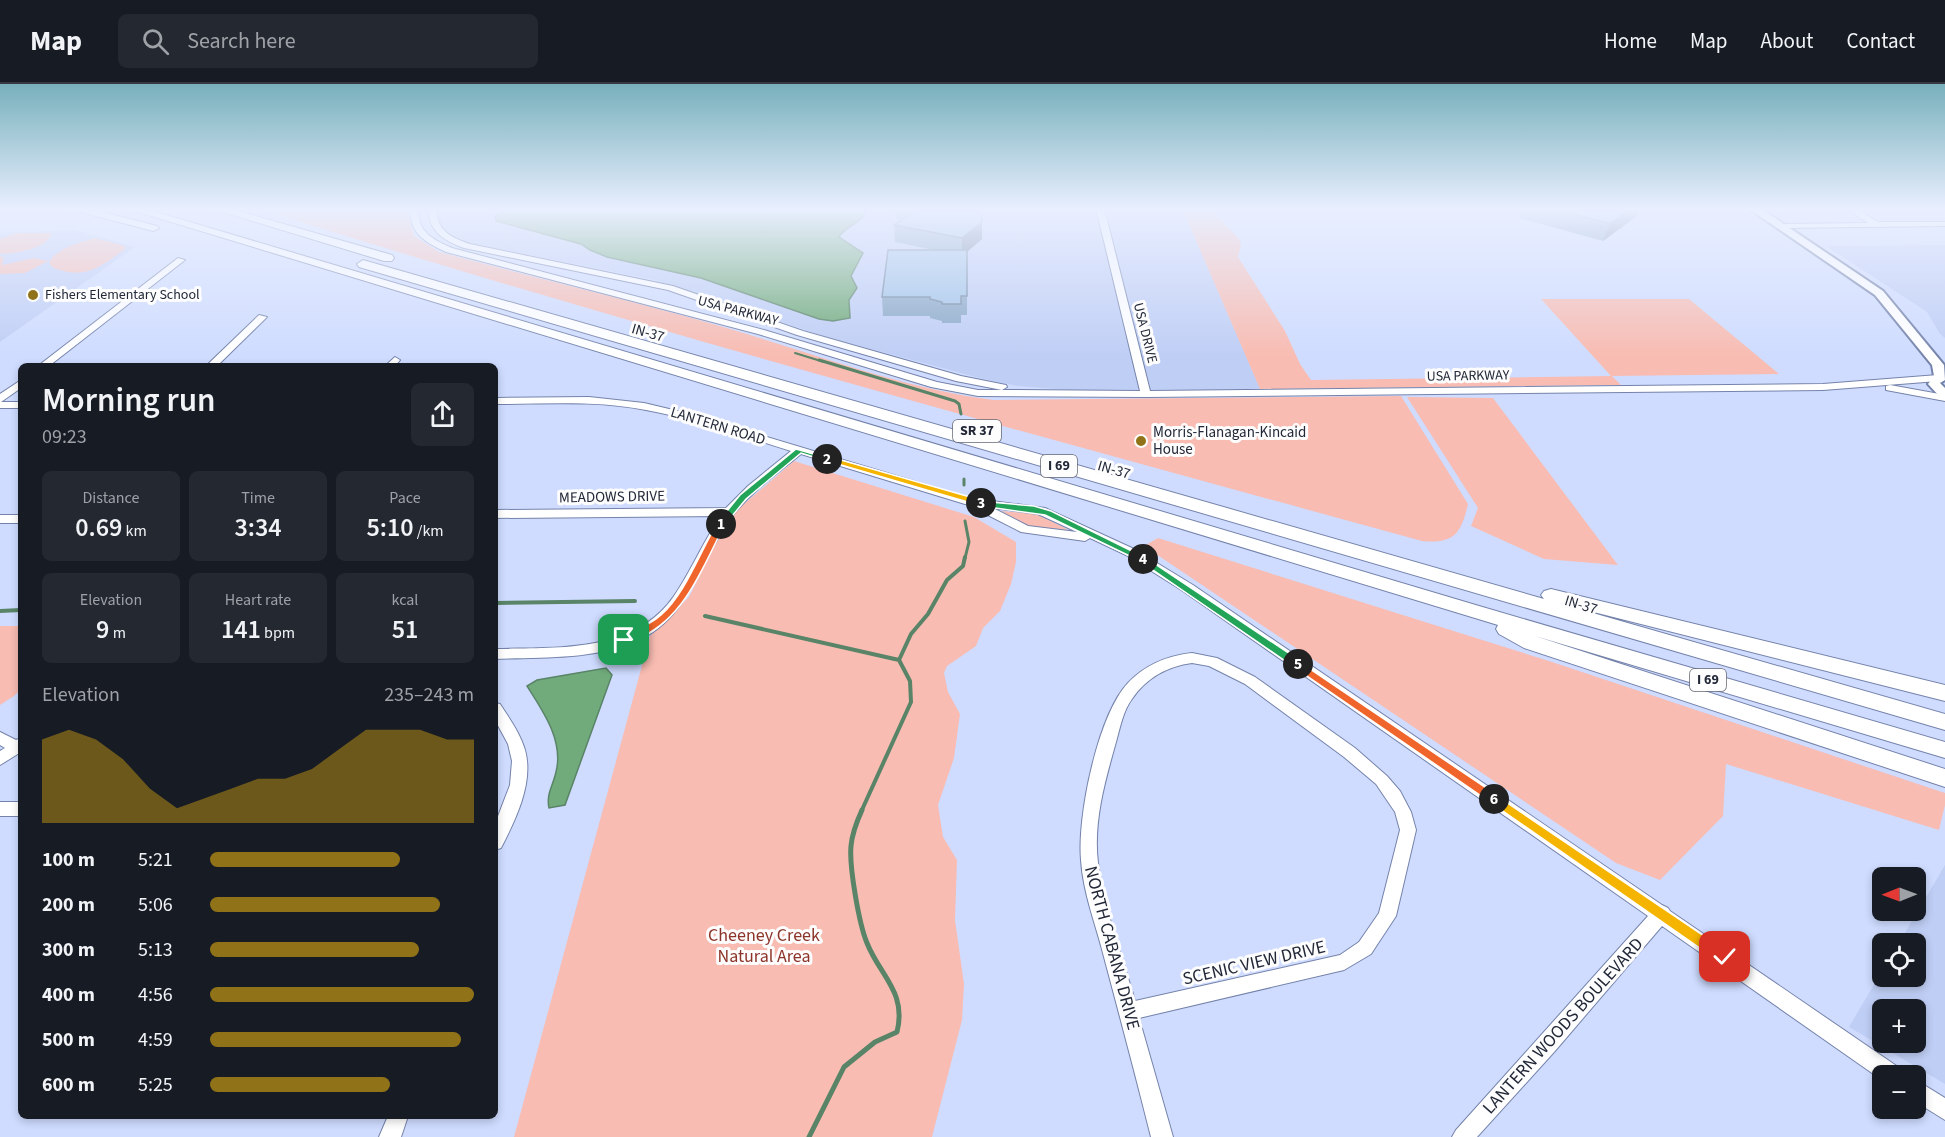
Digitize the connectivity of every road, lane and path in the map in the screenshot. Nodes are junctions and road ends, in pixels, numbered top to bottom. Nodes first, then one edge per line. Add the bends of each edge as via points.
1 (264, 257) edge
2 (304, 257) edge
3 (323, 257) edge
4 (386, 257) edge
5 (473, 257) edge
6 (519, 257) edge
7 (1112, 257) edge
8 (1826, 257) edge
9 (181, 260) dead end
10 (441, 302) junction
11 (262, 317) dead end
12 (1915, 337) junction
13 (1945, 357) edge
14 (47, 363) edge
15 (214, 363) edge
16 (1941, 377) edge
17 (18, 384) edge
18 (1858, 386) junction
19 (1146, 394) junction
20 (1078, 395) junction
21 (1945, 397) edge
22 (0, 399) edge
23 (498, 401) edge
24 (0, 405) edge
25 (18, 405) edge
26 (799, 450) junction
27 (969, 501) junction
28 (729, 512) junction
29 (498, 514) edge
30 (0, 519) edge
31 (18, 519) edge
32 (1099, 539) junction
33 (1551, 595) junction
34 (1472, 611) junction
35 (498, 657) edge
36 (1190, 657) joint
37 (1945, 693) edge
38 (1945, 710) edge
39 (498, 713) edge
40 (1945, 722) edge
41 (0, 738) edge
42 (18, 745) edge
43 (1945, 750) edge
44 (0, 759) edge
45 (1945, 778) edge
46 (0, 809) edge
47 (18, 809) edge
48 (498, 835) edge
49 (1662, 914) junction
50 (1129, 1011) junction
51 (1878, 1065) edge
52 (1926, 1097) edge
53 (1945, 1110) edge
54 (397, 1119) edge
55 (390, 1137) edge
56 (1162, 1137) edge
57 (1463, 1137) edge

1 - 10 highway
2 - 10 highway, I 69
3 - 40 highway, I 69
4 - 33 highway, IN-37 / SR 37
5 - 20 street, USA PARKWAY via 761,332 946,388 991,394
6 - 20 street, USA PARKWAY via 670,288 800,333 960,379
7 - 19 street, USA DRIVE
8 - 12 main road via 1880,293
9 - 14 street
10 - 34 highway, I 69
11 - 15 street
12 - 13 main road
12 - 16 main road via 1938,365
16 - 18 street, USA PARKWAY
16 - 21 main road via 1934,381
17 - 22 street
18 - 19 street, USA PARKWAY
18 - 21 street, USA PARKWAY
19 - 20 street, USA PARKWAY
23 - 26 street, LANTERN ROAD via 595,400 636,404
24 - 25 street
26 - 27 street, LANTERN ROAD
26 - 28 street
27 - 32 street, LANTERN ROAD via 1041,511
27 - 32 street, LANTERN ROAD via 1024,529
28 - 29 street, MEADOWS DRIVE
28 - 35 street via 681,600 645,631 590,648
30 - 31 street
32 - 49 street, LANTERN ROAD via 1163,571
33 - 37 highway
33 - 38 highway, IN-37 / SR 37
34 - 43 highway, I 69
34 - 45 highway via 1531,643
36 - 50 street, NORTH CABANA DRIVE via 1165,661 1121,699 1087,829 1092,879
36 - 50 street, SCENIC VIEW DRIVE via 1211,660 1242,676 1346,751 1380,778 1394,795 1406,816 1408,830 1387,916 1365,948 1344,962
39 - 48 street via 515,742 520,762 517,787
41 - 42 street
42 - 44 street
46 - 47 street
49 - 51 street, LANTERN ROAD
49 - 57 street, LANTERN WOODS BOULEVARD
50 - 56 street, NORTH CABANA DRIVE
52 - 53 street
54 - 55 street

